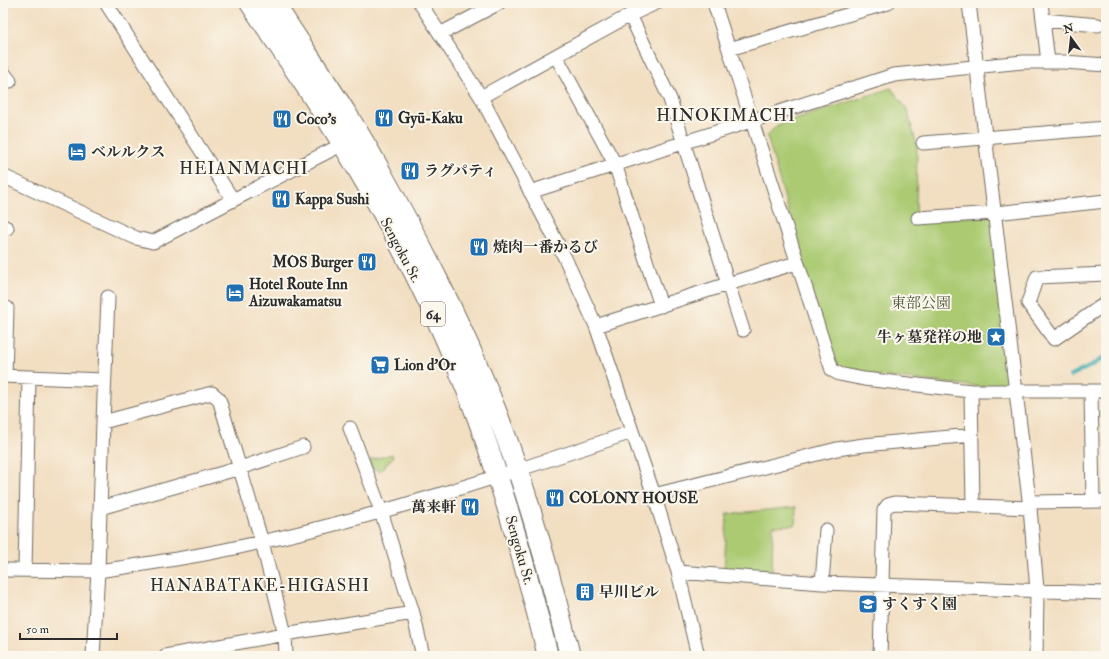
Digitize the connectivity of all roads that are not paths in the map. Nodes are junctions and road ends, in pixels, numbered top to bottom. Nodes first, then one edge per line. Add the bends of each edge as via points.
1 (106, 3) edge
2 (250, 3) edge
3 (274, 3) edge
4 (420, 3) edge
5 (499, 3) edge
6 (656, 3) edge
7 (714, 3) edge
8 (888, 3) edge
9 (969, 3) edge
10 (1041, 3) edge
11 (630, 15) junction
12 (1044, 20) junction
13 (1098, 25) dead end
14 (440, 34) junction
15 (729, 49) junction
16 (556, 56) junction
17 (1048, 62) junction
18 (1106, 65) edge
19 (978, 67) junction
20 (481, 97) junction
21 (752, 121) junction
22 (1106, 128) edge
23 (986, 139) junction
24 (684, 141) junction
25 (923, 143) dead end
26 (343, 144) junction
27 (615, 164) junction
28 (3, 176) edge
29 (530, 192) junction
30 (233, 200) junction
31 (1106, 201) edge
32 (995, 213) junction
33 (918, 218) dead end
34 (796, 263) junction
35 (1106, 274) edge
36 (728, 284) junction
37 (108, 297) dead end
38 (1028, 303) junction
39 (1106, 303) edge
40 (1006, 305) junction
41 (661, 306) junction
42 (7, 308) dead end
43 (596, 326) junction
44 (743, 330) dead end
45 (4, 376) edge
46 (29, 377) junction
47 (103, 380) junction
48 (970, 391) junction
49 (1106, 391) edge
50 (1016, 392) junction
51 (1091, 392) junction
52 (103, 422) junction
53 (350, 428) dead end
54 (632, 432) junction
55 (972, 435) junction
56 (303, 448) dead end
57 (240, 468) junction
58 (518, 470) junction
59 (498, 476) junction
60 (654, 494) junction
61 (1100, 501) edge
62 (1030, 505) junction
63 (973, 506) junction
64 (100, 508) junction
65 (381, 511) junction
66 (826, 530) dead end
67 (262, 542) junction
68 (3, 570) edge
69 (25, 570) junction
70 (98, 571) junction
71 (678, 572) junction
72 (822, 583) junction
73 (883, 585) junction
74 (1037, 590) junction
75 (1106, 593) edge
76 (413, 613) junction
77 (285, 634) junction
78 (93, 656) edge
79 (165, 656) edge
80 (286, 656) edge
81 (423, 656) edge
82 (548, 656) edge
83 (570, 656) edge
84 (698, 656) edge
85 (880, 656) edge
86 (1036, 656) edge

1 - 30 street
2 - 26 main road, Sengoku St. / 64
3 - 58 main road, Sengoku St. / 64 via 388,184 463,334
4 - 14 street
5 - 14 street
6 - 11 street
7 - 15 street
8 - 15 street
9 - 19 street
10 - 12 street
11 - 16 street
11 - 24 street via 670,99
12 - 13 street
12 - 17 street
14 - 20 street
15 - 21 street
16 - 20 street
16 - 27 street
17 - 18 street
17 - 19 street
19 - 21 street via 894,74
19 - 23 street
20 - 29 street
21 - 24 street
21 - 34 street
22 - 23 street
23 - 25 street
23 - 32 street
24 - 27 street
24 - 36 street
26 - 30 street
26 - 59 main road, Sengoku St. / 64 via 423,291 455,364
27 - 29 street
27 - 41 street
28 - 30 street via 136,238 153,242
29 - 43 street via 565,258
31 - 32 street
32 - 33 street
32 - 40 street
34 - 36 street
34 - 48 street via 832,370 864,379
35 - 38 street via 1037,277
36 - 41 street
36 - 44 street
37 - 47 street
38 - 39 street via 1054,339
38 - 40 street
40 - 50 street
41 - 43 street
42 - 45 street
43 - 54 street
45 - 46 street
46 - 47 street
46 - 69 street
47 - 52 street
48 - 50 street
48 - 55 street
49 - 51 street
50 - 51 street
50 - 62 street
51 - 61 street
52 - 57 street via 212,393 219,399
52 - 64 street
53 - 65 street
54 - 58 street
54 - 60 street
55 - 60 street via 837,449
55 - 63 street
56 - 57 street
57 - 64 street
57 - 67 street
58 - 59 street
58 - 83 main road, Sengoku St. / 64
59 - 65 street
59 - 82 main road, Sengoku St. / 64 via 525,564
60 - 71 street
61 - 62 street
62 - 63 street
62 - 74 street
63 - 73 street via 895,503 888,505 884,510
64 - 70 street
65 - 67 street
65 - 76 street
66 - 72 street
67 - 70 street via 191,557
67 - 77 street
68 - 69 street
69 - 70 street
70 - 78 street
71 - 72 street
71 - 84 street
72 - 73 street
73 - 74 street
73 - 85 street
74 - 75 street
74 - 86 street
76 - 77 street
76 - 81 street
77 - 79 street
77 - 80 street

